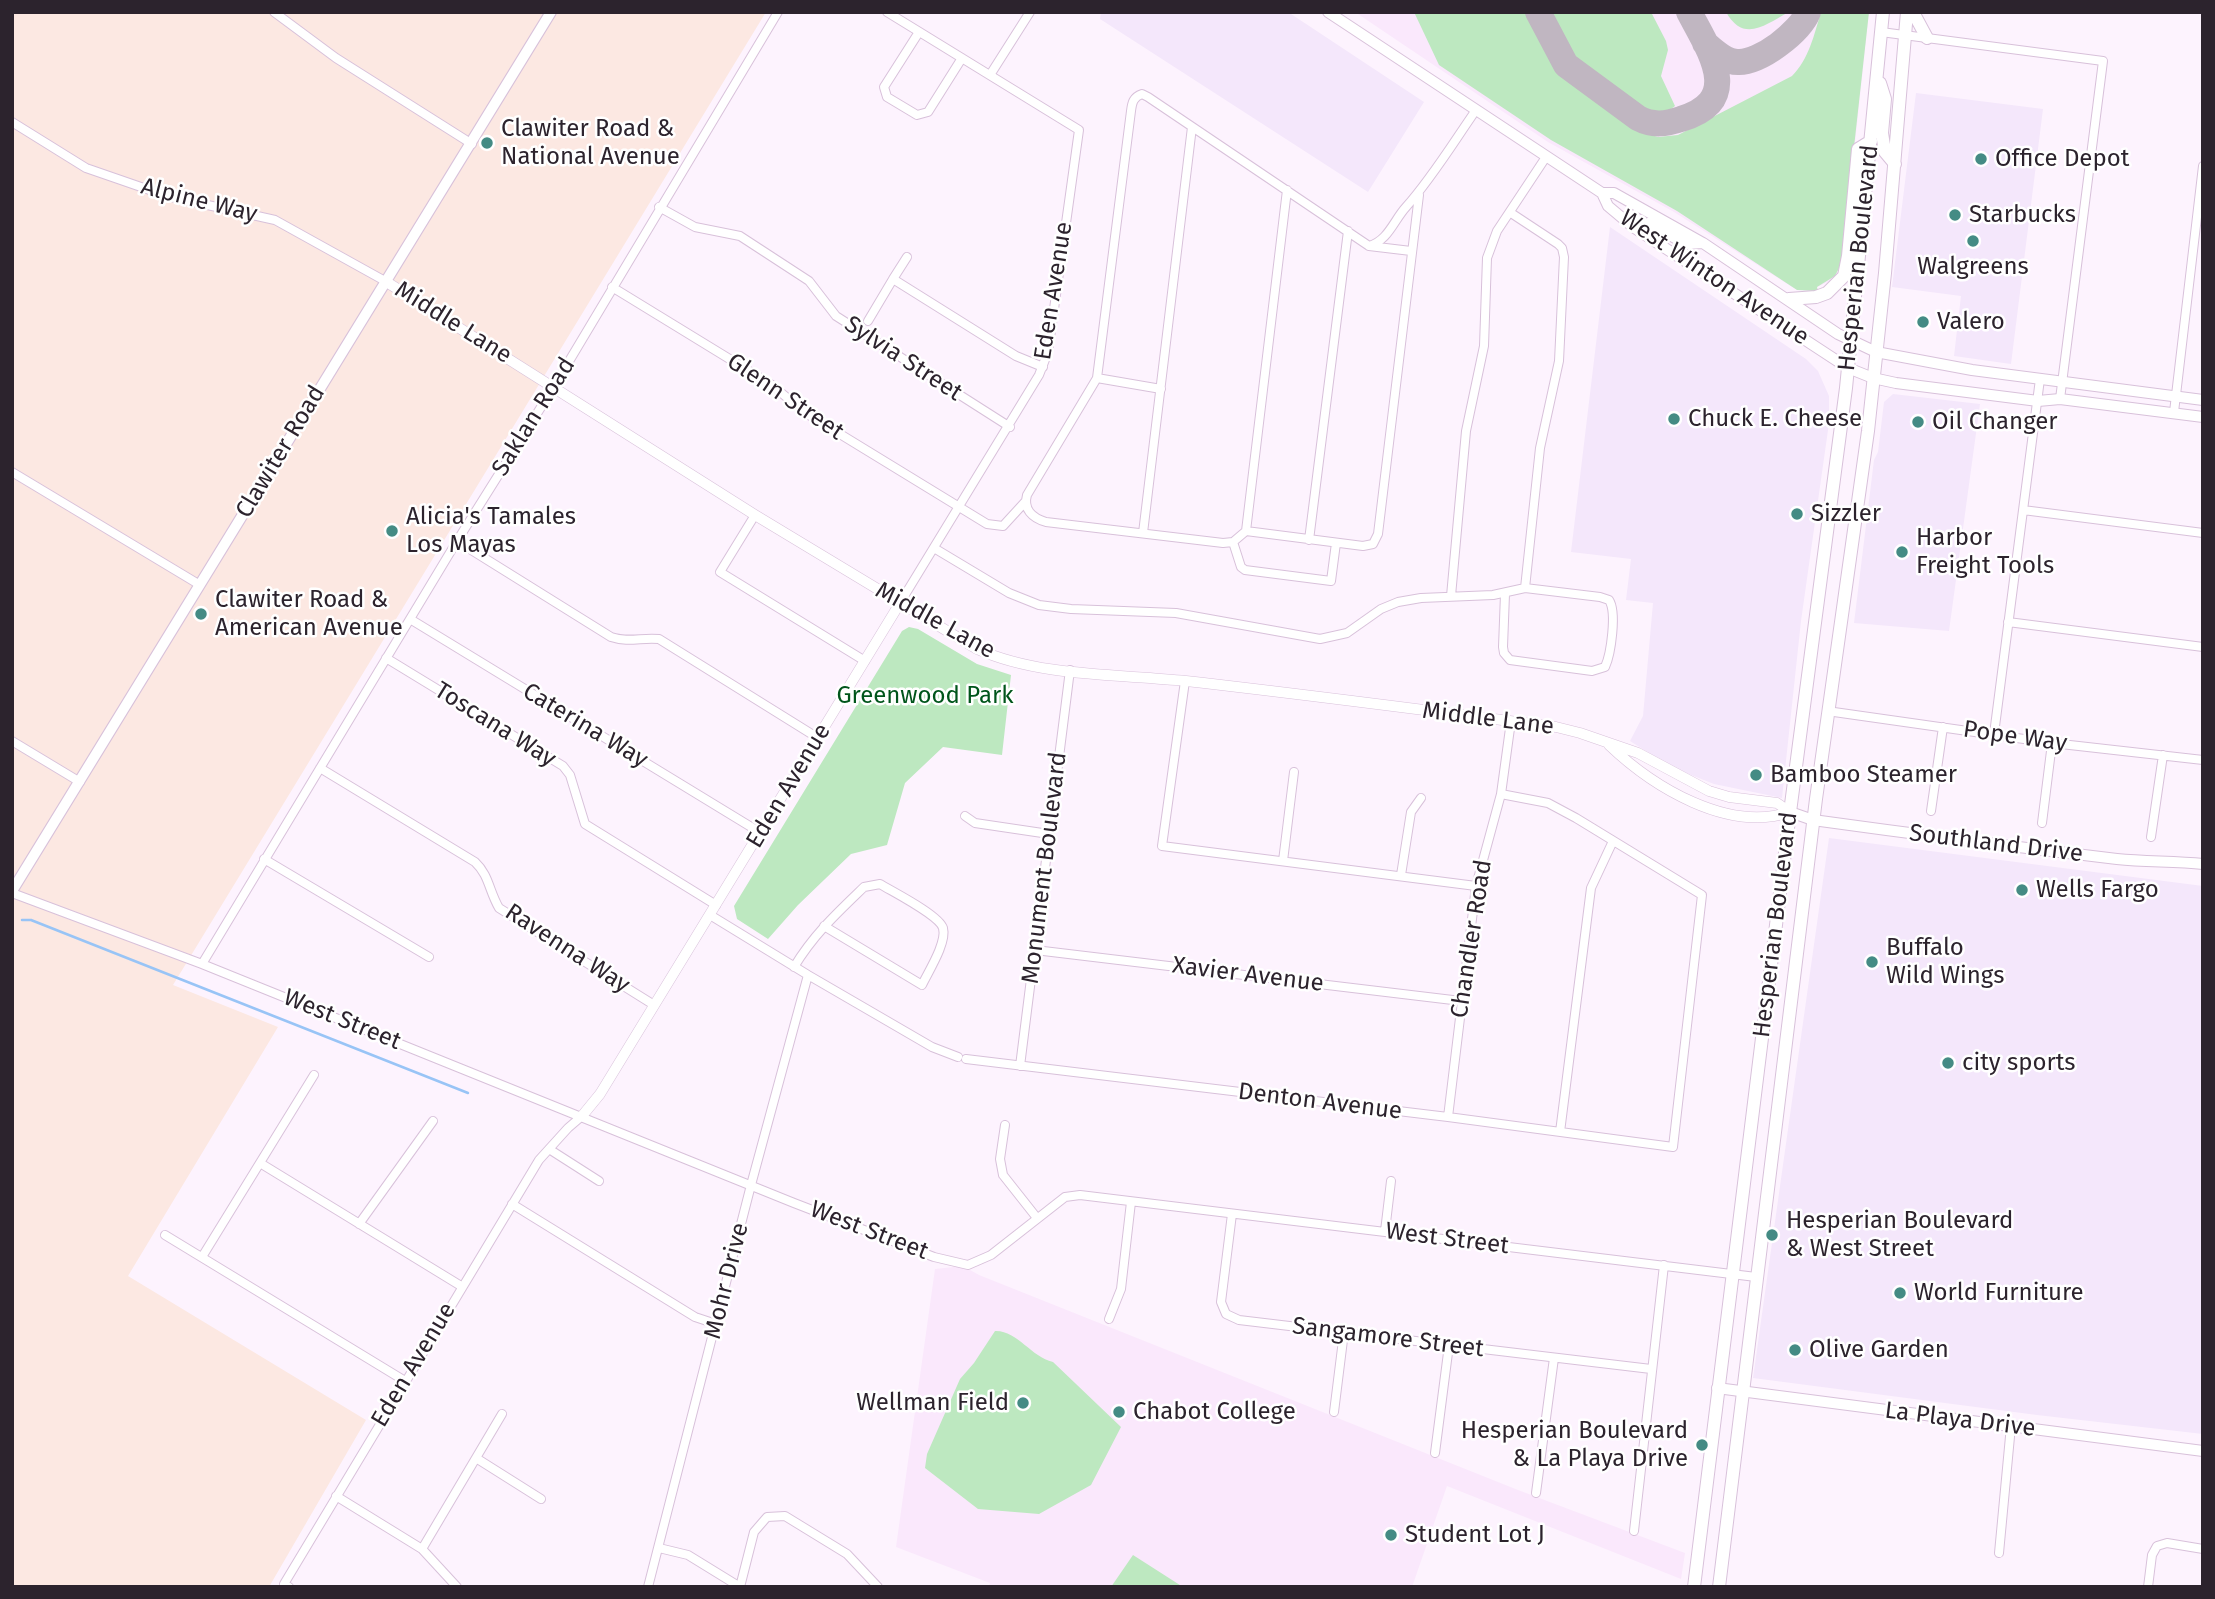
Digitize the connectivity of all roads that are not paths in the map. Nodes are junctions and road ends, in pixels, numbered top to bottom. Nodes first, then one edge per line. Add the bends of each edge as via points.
1 (274, 12) edge
2 (551, 12) edge
3 (778, 12) edge
4 (887, 12) edge
5 (1030, 12) edge
6 (1328, 12) edge
7 (1883, 12) edge
8 (1907, 12) edge
9 (1913, 12) edge
10 (903, 16) edge
11 (919, 32) junction
12 (1881, 32) junction
13 (1905, 35) junction
14 (1927, 38) junction
15 (962, 58) junction
16 (990, 75) junction
17 (1878, 76) junction
18 (1476, 110) junction
19 (12, 122) edge
20 (1192, 127) junction
21 (1871, 141) junction
22 (472, 144) junction
23 (1546, 158) junction
24 (1895, 164) junction
25 (2203, 166) edge
26 (1287, 190) junction
27 (1602, 193) junction
28 (1419, 195) junction
29 (659, 207) junction
30 (1511, 213) junction
31 (1633, 227) junction
32 (1348, 231) junction
33 (1703, 243) junction
34 (1369, 246) junction
35 (1411, 251) junction
36 (907, 257) dead end
37 (893, 279) junction
38 (385, 281) junction
39 (612, 287) junction
40 (1789, 299) junction
41 (868, 321) dead end
42 (1852, 341) junction
43 (1876, 352) junction
44 (1042, 367) junction
45 (1848, 368) junction
46 (1097, 378) junction
47 (1873, 378) junction
48 (2040, 379) junction
49 (2063, 382) junction
50 (553, 388) junction
51 (1161, 388) junction
52 (2175, 396) junction
53 (2060, 399) junction
54 (2203, 400) edge
55 (2038, 401) junction
56 (2174, 412) junction
57 (2203, 417) edge
58 (1010, 427) junction
59 (12, 472) edge
60 (1025, 502) junction
61 (958, 508) junction
62 (2023, 510) junction
63 (755, 515) junction
64 (1246, 531) junction
65 (1143, 533) junction
66 (2203, 533) edge
67 (1310, 540) junction
68 (457, 541) junction
69 (1233, 542) junction
70 (1336, 543) junction
71 (934, 548) junction
72 (200, 586) junction
73 (1525, 588) junction
74 (1505, 594) junction
75 (1451, 596) junction
76 (900, 603) junction
77 (410, 619) junction
78 (2008, 622) junction
79 (2203, 647) edge
80 (386, 658) junction
81 (865, 661) junction
82 (1070, 670) junction
83 (1185, 681) junction
84 (1827, 711) junction
85 (1511, 721) junction
86 (1943, 727) junction
87 (1994, 734) junction
88 (818, 738) junction
89 (12, 741) edge
90 (2052, 743) junction
91 (1607, 744) junction
92 (2163, 755) junction
93 (2203, 760) edge
94 (320, 768) junction
95 (1294, 772) dead end
96 (80, 782) junction
97 (1501, 794) junction
98 (1420, 798) dead end
99 (1931, 811) dead end
100 (1790, 812) junction
101 (965, 816) dead end
102 (1813, 820) junction
103 (2042, 823) dead end
104 (761, 833) junction
105 (1049, 834) junction
106 (2151, 837) dead end
107 (1613, 841) junction
108 (264, 859) junction
109 (1283, 861) junction
110 (2203, 864) edge
111 (1401, 875) junction
112 (1476, 886) junction
113 (12, 892) edge
114 (713, 910) junction
115 (824, 926) junction
116 (1035, 950) junction
117 (429, 957) dead end
118 (202, 964) junction
119 (794, 967) junction
120 (808, 975) junction
121 (1461, 1001) junction
122 (653, 1005) junction
123 (1020, 1066) junction
124 (314, 1075) dead end
125 (582, 1116) junction
126 (1448, 1117) junction
127 (433, 1122) dead end
128 (1005, 1125) dead end
129 (1560, 1132) junction
130 (549, 1149) junction
131 (260, 1163) junction
132 (599, 1181) dead end
133 (1391, 1181) dead end
134 (751, 1185) junction
135 (1130, 1202) junction
136 (512, 1204) junction
137 (1232, 1214) junction
138 (1037, 1218) junction
139 (359, 1224) junction
140 (1385, 1231) junction
141 (165, 1235) dead end
142 (202, 1257) junction
143 (1664, 1265) junction
144 (1732, 1274) junction
145 (1756, 1277) junction
146 (461, 1286) junction
147 (1109, 1319) dead end
148 (716, 1324) junction
149 (1344, 1332) junction
150 (1448, 1345) junction
151 (1554, 1358) junction
152 (1651, 1368) junction
153 (405, 1381) junction
154 (1717, 1388) junction
155 (1742, 1392) junction
156 (1334, 1412) dead end
157 (502, 1414) dead end
158 (2011, 1426) junction
159 (2203, 1451) edge
160 (1435, 1453) dead end
161 (476, 1458) junction
162 (1536, 1493) dead end
163 (336, 1496) junction
164 (541, 1499) dead end
165 (1634, 1531) dead end
166 (659, 1548) junction
167 (422, 1549) junction
168 (2203, 1549) edge
169 (1999, 1553) dead end
170 (286, 1585) edge
171 (457, 1587) edge
172 (648, 1587) edge
173 (740, 1587) edge
174 (878, 1587) edge
175 (1694, 1587) edge
176 (1719, 1587) edge
177 (2148, 1587) edge

1 - 22 street via 336,58
2 - 22 main road, Clawiter Road
3 - 29 street, Saklan Road
4 - 10 street
5 - 16 street
6 - 18 main road, West Winton Avenue
7 - 12 main road, Hesperian Boulevard
8 - 13 main road, Hesperian Boulevard
9 - 14 main road
10 - 11 street
11 - 15 street
11 - 15 street via 884,87 887,97 917,116 928,112
12 - 13 street
12 - 17 main road, Hesperian Boulevard
13 - 14 street
13 - 24 main road, Hesperian Boulevard
14 - 49 street via 2103,61
15 - 16 street
16 - 44 street, Eden Avenue via 1079,130 1048,352
17 - 21 main road, Hesperian Boulevard
17 - 24 main road via 1885,99 1885,152
18 - 23 main road, West Winton Avenue
18 - 28 street
19 - 38 street, Alpine Way via 86,168 167,195 275,220
20 - 26 street
20 - 46 street via 1142,94 1133,100
20 - 51 street
21 - 40 main road via 1858,149 1844,276 1827,293
21 - 42 main road, Hesperian Boulevard
22 - 38 main road, Clawiter Road
23 - 27 main road, West Winton Avenue
23 - 30 street
24 - 43 main road, Hesperian Boulevard
25 - 52 street
26 - 32 street
26 - 64 street
27 - 31 main road, West Winton Avenue via 1608,206
27 - 33 main road, West Winton Avenue via 1614,193
28 - 34 street via 1385,236
28 - 35 street
29 - 39 street, Saklan Road
29 - 58 street, Sylvia Street via 695,228 740,236 809,281 836,316
30 - 73 street via 1558,244 1564,257 1559,360 1540,448
30 - 75 street via 1493,239 1487,258 1484,345 1466,431
31 - 33 main road via 1648,223 1686,244
31 - 45 main road, West Winton Avenue
32 - 34 street
32 - 67 street
33 - 40 main road, West Winton Avenue
34 - 35 street
35 - 70 street via 1378,534 1369,547
36 - 37 street
37 - 41 street
37 - 44 street via 1016,356
38 - 50 street, Middle Lane
38 - 72 main road, Clawiter Road
39 - 50 street, Saklan Road
39 - 61 street, Glenn Street via 772,385 804,412
40 - 42 main road, West Winton Avenue
42 - 43 main road, West Winton Avenue
42 - 45 main road, Hesperian Boulevard
43 - 47 main road, Hesperian Boulevard
43 - 48 main road, West Winton Avenue
44 - 58 street, Eden Avenue
45 - 47 main road, West Winton Avenue
45 - 100 main road, Hesperian Boulevard
46 - 51 street
46 - 60 street
47 - 55 main road, West Winton Avenue
47 - 84 main road, Hesperian Boulevard
48 - 49 main road, West Winton Avenue
48 - 55 street
49 - 52 main road, West Winton Avenue
49 - 53 street
50 - 63 street, Middle Lane
50 - 68 street, Saklan Road
51 - 65 street
52 - 54 main road, West Winton Avenue
52 - 56 street
53 - 55 main road, West Winton Avenue
53 - 56 main road, West Winton Avenue
55 - 62 street
56 - 57 main road, West Winton Avenue
58 - 61 street, Eden Avenue
59 - 72 street
60 - 61 street, Glenn Street via 1003,526 987,524
60 - 65 street via 1031,514 1046,522
61 - 71 street, Eden Avenue
62 - 66 street
62 - 78 street
63 - 76 street, Middle Lane
63 - 81 street via 720,572
64 - 67 street
64 - 69 street
65 - 69 street
67 - 70 street
68 - 77 street, Saklan Road
68 - 88 street via 611,637 624,642 659,639
69 - 70 street via 1245,570 1331,581
71 - 75 street via 1009,593 1039,605 1176,613 1320,639 1347,633 1398,603
71 - 76 street, Eden Avenue
72 - 96 main road, Clawiter Road
73 - 74 street
73 - 74 street via 1609,600 1613,615 1605,667 1592,671 1510,660 1503,647
74 - 75 street
76 - 81 street, Eden Avenue
76 - 82 street, Middle Lane via 998,658
77 - 80 street, Saklan Road
77 - 104 street, Caterina Way
78 - 79 street
78 - 87 street
80 - 94 street, Saklan Road
80 - 114 street, Toscana Way via 563,766 585,824
81 - 88 street, Eden Avenue
82 - 83 street, Middle Lane
82 - 105 street, Monument Boulevard
83 - 85 street, Middle Lane
83 - 109 street via 1162,846
84 - 86 street, Pope Way
84 - 102 main road, Hesperian Boulevard
85 - 91 street, Middle Lane via 1568,730
85 - 97 street, Chandler Road
86 - 87 street, Pope Way
86 - 99 street
87 - 90 street, Pope Way
88 - 104 street, Eden Avenue
89 - 96 street
90 - 92 street, Pope Way
90 - 103 street
91 - 100 street, Middle Lane via 1638,753 1709,791 1777,803
91 - 100 street, Middle Lane via 1633,768 1700,805 1735,815 1771,818
92 - 93 street, Pope Way
92 - 106 street
94 - 108 street, Saklan Road
94 - 122 street, Ravenna Way via 475,862 486,872 499,908
95 - 109 street
96 - 113 main road, Clawiter Road
97 - 107 street via 1548,803
97 - 112 street, Chandler Road
98 - 111 street via 1411,812
100 - 102 main road, Southland Drive
100 - 144 main road, Hesperian Boulevard
101 - 105 street via 975,823
102 - 110 main road, Southland Drive via 2145,862
102 - 145 main road, Hesperian Boulevard
104 - 114 street, Eden Avenue
105 - 116 street, Monument Boulevard
107 - 129 street via 1591,888
107 - 129 street, Denton Avenue via 1702,895 1673,1147
108 - 117 street
108 - 118 street, Saklan Road
109 - 111 street
111 - 112 street
112 - 121 street, Chandler Road
113 - 118 street, West Street
114 - 119 street, Denton Avenue
114 - 122 street, Eden Avenue
115 - 115 street via 864,887 880,884 937,919 943,939 922,985
115 - 119 street
116 - 121 street, Xavier Avenue
116 - 123 street, Monument Boulevard
118 - 125 street, West Street
119 - 120 street, Denton Avenue
120 - 123 street, Denton Avenue via 932,1047 962,1058
120 - 134 street, Mohr Drive
121 - 126 street, Chandler Road
122 - 125 street, Eden Avenue via 594,1104
123 - 126 street, Denton Avenue
124 - 131 street
125 - 130 street, Eden Avenue
125 - 134 street, West Street
126 - 129 street, Denton Avenue
127 - 139 street
128 - 138 street via 1000,1159 1003,1175
130 - 132 street
130 - 136 street, Eden Avenue
131 - 139 street
131 - 142 street
133 - 140 street
134 - 138 street, West Street via 968,1265 991,1255
134 - 148 street, Mohr Drive
135 - 137 street, West Street
135 - 138 street, West Street via 1080,1195 1065,1198
135 - 147 street via 1121,1289
136 - 146 street, Eden Avenue
136 - 148 street via 695,1317
137 - 140 street, West Street
137 - 149 street, Sangamore Street via 1221,1302 1226,1314 1239,1320
139 - 146 street
140 - 143 street, West Street
141 - 142 street
142 - 153 street
143 - 144 street, West Street
143 - 152 street
144 - 145 street, West Street
144 - 154 main road, Hesperian Boulevard
145 - 155 main road, Hesperian Boulevard
146 - 153 street, Eden Avenue
148 - 166 street, Mohr Drive
149 - 150 street, Sangamore Street
149 - 156 street
150 - 151 street, Sangamore Street
150 - 160 street
151 - 152 street, Sangamore Street
151 - 162 street
152 - 165 street
153 - 163 street, Eden Avenue
154 - 155 main road, La Playa Drive
154 - 175 main road, Hesperian Boulevard
155 - 158 main road, La Playa Drive
155 - 176 main road, Hesperian Boulevard
157 - 161 street
158 - 159 main road, La Playa Drive
158 - 169 street
161 - 164 street
161 - 167 street
163 - 167 street
163 - 170 street, Eden Avenue
166 - 172 street, Mohr Drive
166 - 173 street via 688,1555
167 - 171 street
168 - 177 street via 2167,1543 2157,1546
173 - 174 street via 754,1532 766,1517 785,1516 847,1554

